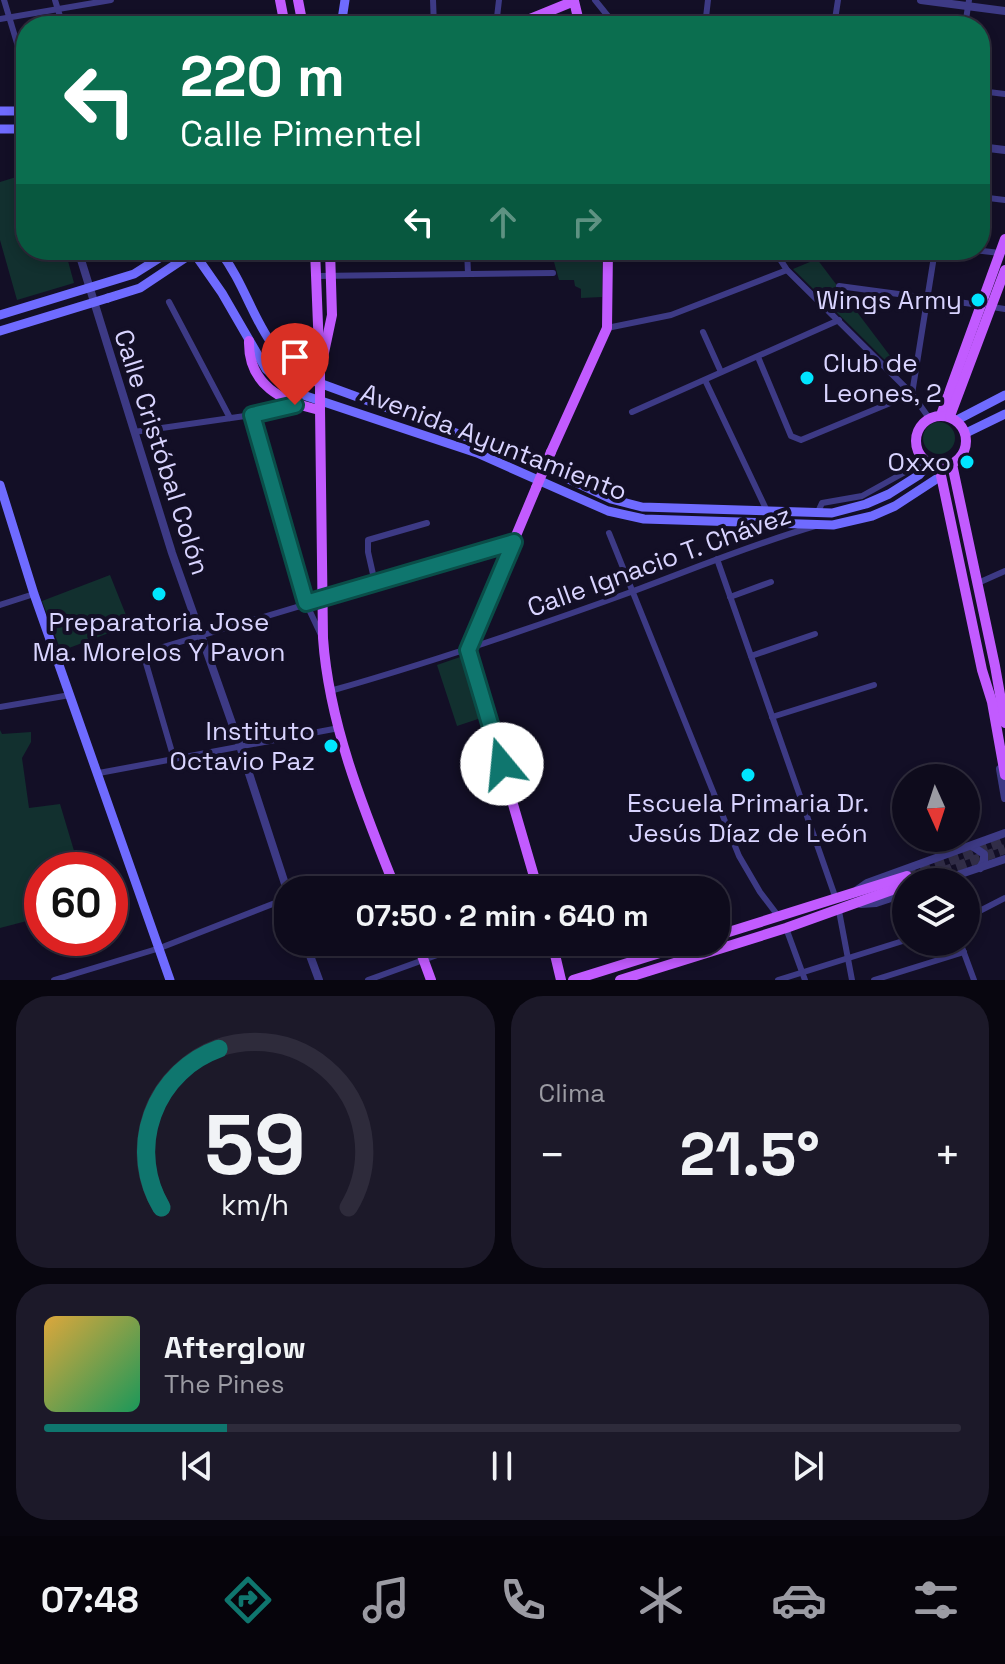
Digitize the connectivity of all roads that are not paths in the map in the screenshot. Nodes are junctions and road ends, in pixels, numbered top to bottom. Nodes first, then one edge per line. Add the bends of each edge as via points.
1 (4, 0) edge
2 (55, 0) edge
3 (111, 0) edge
4 (595, 0) edge
5 (921, 0) edge
6 (570, 1) edge
7 (80, 2) edge
8 (968, 3) edge
9 (59, 9) junction
10 (1005, 11) edge
11 (21, 16) edge
12 (61, 16) edge
13 (536, 16) edge
14 (608, 16) edge
15 (16, 17) edge
16 (10, 18) junction
17 (0, 19) edge
18 (16, 39) edge
19 (1005, 239) edge
20 (990, 252) edge
21 (1000, 253) junction
22 (81, 260) edge
23 (156, 260) edge
24 (181, 260) edge
25 (201, 260) edge
26 (226, 260) edge
27 (315, 260) edge
28 (330, 260) edge
29 (467, 260) edge
30 (608, 260) edge
31 (780, 260) edge
32 (934, 260) edge
33 (787, 270) junction
34 (1005, 270) edge
35 (468, 273) junction
36 (553, 273) dead end
37 (316, 276) junction
38 (331, 276) junction
39 (839, 286) dead end
40 (90, 289) junction
41 (929, 298) junction
42 (94, 302) junction
43 (169, 302) dead end
44 (986, 306) junction
45 (1005, 309) edge
46 (0, 315) edge
47 (839, 320) junction
48 (607, 328) junction
49 (0, 331) edge
50 (703, 332) dead end
51 (249, 341) junction
52 (758, 357) junction
53 (320, 371) junction
54 (721, 372) junction
55 (705, 380) junction
56 (912, 394) junction
57 (1005, 395) edge
58 (295, 405) junction
59 (320, 409) junction
60 (632, 412) dead end
61 (252, 415) junction
62 (1005, 416) edge
63 (949, 417) junction
64 (230, 418) junction
65 (929, 418) junction
66 (134, 432) junction
67 (966, 433) junction
68 (952, 464) junction
69 (934, 469) junction
70 (0, 485) edge
71 (767, 511) junction
72 (427, 523) dead end
73 (818, 526) junction
74 (609, 533) dead end
75 (514, 542) junction
76 (717, 559) junction
77 (1003, 572) edge
78 (1005, 581) edge
79 (771, 582) dead end
80 (375, 583) junction
81 (978, 583) junction
82 (632, 592) junction
83 (34, 594) junction
84 (730, 597) junction
85 (324, 598) junction
86 (306, 603) junction
87 (0, 605) edge
88 (200, 634) junction
89 (815, 634) dead end
90 (323, 638) junction
91 (468, 650) junction
92 (751, 656) junction
93 (982, 670) junction
94 (1000, 673) edge
95 (874, 685) dead end
96 (330, 691) junction
97 (70, 695) junction
98 (999, 702) edge
99 (0, 707) edge
100 (772, 717) junction
101 (1005, 723) edge
102 (339, 728) junction
103 (240, 746) junction
104 (174, 759) junction
105 (99, 773) junction
106 (1005, 775) edge
107 (1005, 797) edge
108 (1005, 833) edge
109 (980, 842) edge
110 (980, 851) edge
111 (952, 852) edge
112 (1005, 859) edge
113 (979, 868) joint
114 (282, 876) edge
115 (391, 876) edge
116 (534, 876) edge
117 (892, 885) edge
118 (892, 898) edge
119 (1005, 898) edge
120 (854, 899) junction
121 (274, 902) edge
122 (838, 905) junction
123 (980, 911) edge
124 (779, 917) junction
125 (786, 928) junction
126 (730, 932) edge
127 (892, 944) edge
128 (160, 948) junction
129 (310, 956) edge
130 (422, 956) edge
131 (435, 956) edge
132 (555, 956) edge
133 (650, 956) edge
134 (951, 956) edge
135 (965, 956) edge
136 (848, 958) junction
137 (424, 960) junction
138 (804, 976) edge
139 (54, 980) edge
140 (170, 980) edge
141 (319, 980) edge
142 (368, 980) edge
143 (431, 980) edge
144 (561, 980) edge
145 (573, 980) edge
146 (620, 980) edge
147 (778, 980) edge
148 (852, 980) edge
149 (874, 980) edge
150 (974, 980) edge

1 - 16 street
2 - 9 street
3 - 7 street
4 - 14 street
5 - 8 street
6 - 13 main road
7 - 9 street
8 - 10 street
9 - 11 street
9 - 12 street
15 - 16 street
16 - 17 street
16 - 18 street
19 - 21 main road
20 - 21 street
21 - 44 main road
22 - 40 street, Calle Cristóbal Colón
23 - 40 main road
24 - 42 main road, bridge via 140,288
25 - 51 main road, Avenida Ayuntamiento
26 - 71 main road, Avenida Ayuntamiento via 263,333 280,357 311,380 519,456 611,499 642,507
27 - 37 main road
28 - 38 main road
29 - 35 street
30 - 48 main road
31 - 33 street
32 - 41 street
33 - 47 street
33 - 48 street via 671,315
34 - 44 main road
35 - 36 street
35 - 38 street
37 - 38 street
37 - 53 main road
38 - 53 main road via 332,315
39 - 41 street
40 - 42 street, Calle Cristóbal Colón
40 - 46 main road
41 - 44 street
41 - 56 street
42 - 49 main road
42 - 66 street, Calle Cristóbal Colón
43 - 64 street
44 - 45 street
44 - 63 main road
47 - 52 street
47 - 56 street
48 - 75 main road, bridge
50 - 54 street
51 - 58 main road via 248,358 256,375
51 - 73 main road, Avenida Ayuntamiento via 266,369 306,396 477,453 608,511 644,519
52 - 54 street
52 - 56 street via 795,440
53 - 59 main road, bridge
54 - 55 street
55 - 60 street
55 - 71 street
56 - 65 street
57 - 63 main road
58 - 59 main road
58 - 61 street
59 - 85 main road
61 - 64 street
61 - 86 street
62 - 67 main road
63 - 65 main road
63 - 67 main road
64 - 66 street
65 - 69 main road via 916,438 920,455
66 - 88 street, Calle Cristóbal Colón
67 - 68 main road via 965,451
68 - 69 main road
68 - 81 main road
69 - 71 main road, Avenida Ayuntamiento via 846,511
69 - 73 main road, Avenida Ayuntamiento via 909,498 872,516
69 - 93 main road
70 - 83 main road
72 - 80 street via 368,540
73 - 76 street, Calle Ignacio T. Chávez
74 - 82 street
75 - 80 street
75 - 91 main road
76 - 82 street, Calle Ignacio T. Chávez
76 - 84 street
77 - 78 street
77 - 81 street
79 - 84 street
80 - 85 street
81 - 94 main road
82 - 91 street, Calle Ignacio T. Chávez
82 - 124 street via 739,856
83 - 87 street
83 - 97 main road
84 - 92 street
85 - 86 street
85 - 90 main road
86 - 88 street
86 - 90 street
88 - 103 street, Calle Cristóbal Colón
88 - 104 street via 143,653
89 - 92 street
90 - 96 main road
91 - 96 street, Calle Ignacio T. Chávez
91 - 116 main road
92 - 100 street
93 - 98 main road
93 - 107 street
94 - 98 main road
95 - 100 street
96 - 102 main road
97 - 99 street
97 - 105 main road
98 - 101 main road
98 - 106 main road
100 - 122 street
102 - 103 street
102 - 115 main road
103 - 104 street
103 - 114 street, Calle Cristóbal Colón
104 - 105 street
105 - 128 main road
108 - 109 street
110 - 113 street via 984,861
111 - 120 street via 867,883
112 - 113 street
117 - 120 main road
118 - 120 street via 876,903
119 - 123 street
120 - 122 main road
121 - 128 street
122 - 124 main road
122 - 125 main road
122 - 136 street
124 - 126 main road
125 - 138 street
125 - 146 main road
127 - 136 street
128 - 139 street
128 - 140 main road
129 - 141 street
130 - 137 main road
131 - 137 street
132 - 144 main road
133 - 145 main road
134 - 149 street
135 - 150 street
136 - 138 street
136 - 148 street
137 - 142 street
137 - 143 main road
138 - 147 street

